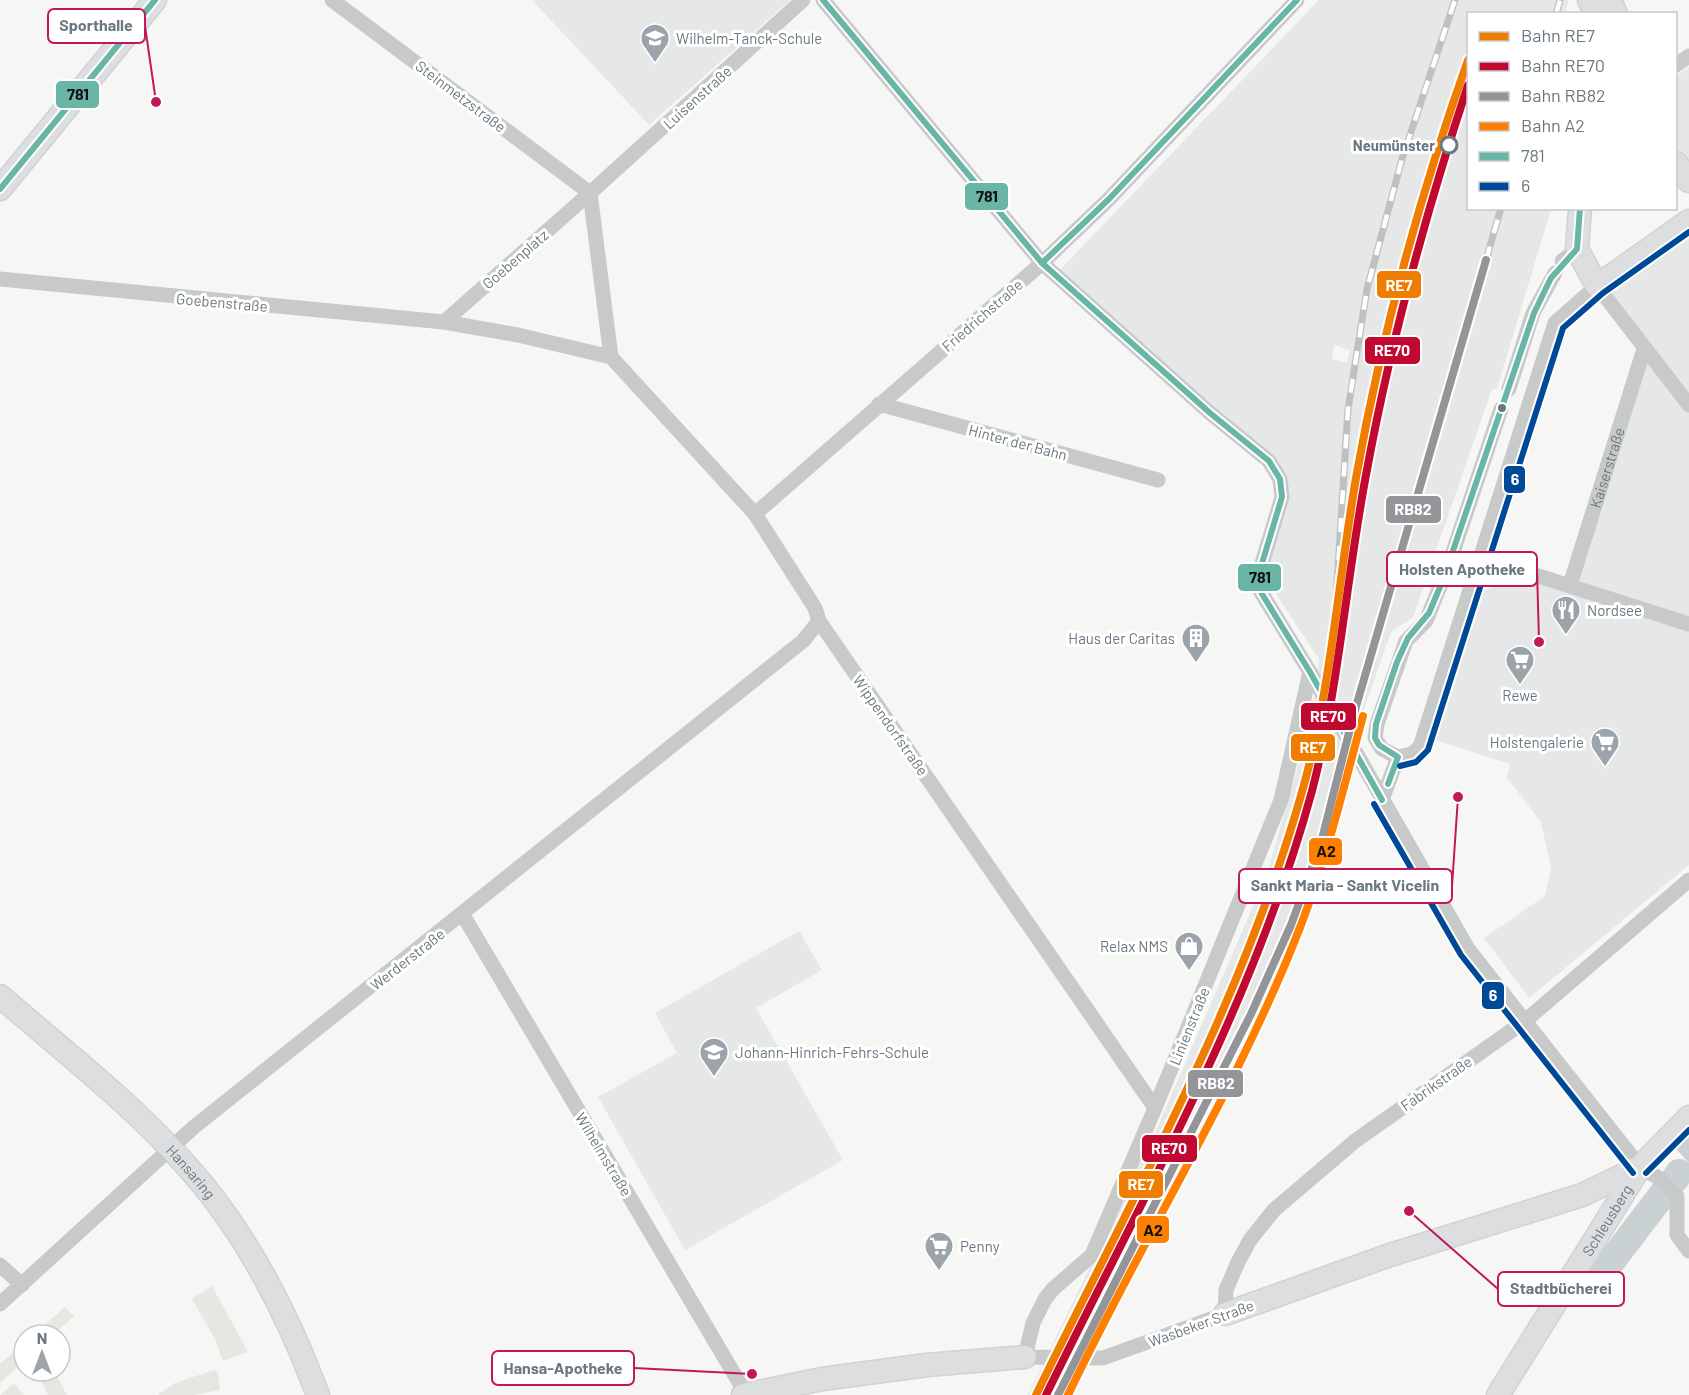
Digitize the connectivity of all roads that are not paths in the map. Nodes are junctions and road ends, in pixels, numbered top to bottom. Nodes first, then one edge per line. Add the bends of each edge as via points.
1 (155, 0) edge
2 (332, 0) edge
3 (803, 0) edge
4 (823, 0) edge
5 (1297, 0) edge
6 (1677, 164) edge
7 (1689, 181) edge
8 (0, 189) edge
9 (590, 193) junction
10 (1579, 210) edge
11 (1689, 221) edge
12 (1565, 261) junction
13 (1042, 264) junction
14 (0, 279) edge
15 (1597, 286) junction
16 (444, 322) junction
17 (1644, 349) junction
18 (611, 357) junction
19 (1509, 388) dead end
20 (879, 404) junction
21 (1689, 405) edge
22 (1501, 409) dead end
23 (1158, 480) dead end
24 (755, 514) junction
25 (1449, 564) junction
26 (1474, 572) junction
27 (1570, 585) junction
28 (819, 621) junction
29 (1689, 624) edge
30 (1310, 672) junction
31 (1398, 757) junction
32 (1382, 800) junction
33 (1689, 880) edge
34 (463, 915) junction
35 (0, 996) edge
36 (1525, 1021) junction
37 (1155, 1108) junction
38 (1689, 1117) edge
39 (170, 1147) junction
40 (1640, 1167) junction
41 (1689, 1251) edge
42 (0, 1265) edge
43 (22, 1285) junction
44 (0, 1304) edge
45 (1225, 1314) junction
46 (1025, 1357) junction
47 (744, 1394) edge
48 (1501, 1394) edge
49 (318, 1395) edge

1 - 8 street
2 - 9 street, Steinmetzstraße
3 - 9 street, Luisenstraße
4 - 13 street
5 - 13 street, Friedrichstraße via 1109,199
6 - 7 street
9 - 16 street, Goebenplatz
9 - 18 street
10 - 12 street
11 - 15 street
12 - 15 street
12 - 19 street via 1533,314
13 - 20 street, Friedrichstraße
13 - 30 street via 1269,462 1280,479 1282,497 1260,570 1259,589
14 - 16 street, Goebenstraße
15 - 17 street
15 - 26 street via 1555,323
16 - 18 street
17 - 21 street
17 - 27 street, Kaiserstraße
18 - 24 street, Wippendorfstraße
20 - 23 street, Hinter der Bahn
20 - 24 street, Friedrichstraße
22 - 25 street
24 - 28 street, Wippendorfstraße via 815,608
25 - 26 street
25 - 31 street via 1426,621 1406,641 1377,724 1378,744
26 - 27 street via 1501,564
26 - 31 street via 1420,747 1412,754
27 - 29 street
28 - 34 street, Werderstraße via 803,641
28 - 37 street, Wippendorfstraße
30 - 32 street
30 - 37 street, Linienstraße via 1281,800
31 - 32 street
32 - 36 street via 1468,949
33 - 36 street, Fabrikstraße
34 - 39 street, Werderstraße
34 - 47 street, Wilhelmstraße
35 - 39 street, Hansaring
36 - 40 street
36 - 45 street, Fabrikstraße via 1355,1141 1274,1210 1238,1262 1226,1290
37 - 46 street, Linienstraße via 1092,1256 1045,1299 1033,1323
38 - 40 street
39 - 43 street, Werderstraße
39 - 49 street, Hansaring via 201,1182 254,1258 287,1318
40 - 41 street via 1659,1178 1677,1196 1677,1235
40 - 45 street, Wasbeker Straße via 1602,1188 1390,1255
40 - 48 street, Schleusberg
42 - 43 street
43 - 44 street, Werderstraße
45 - 46 street, Wasbeker Straße via 1103,1358
46 - 47 street, Wasbeker Straße via 927,1365

